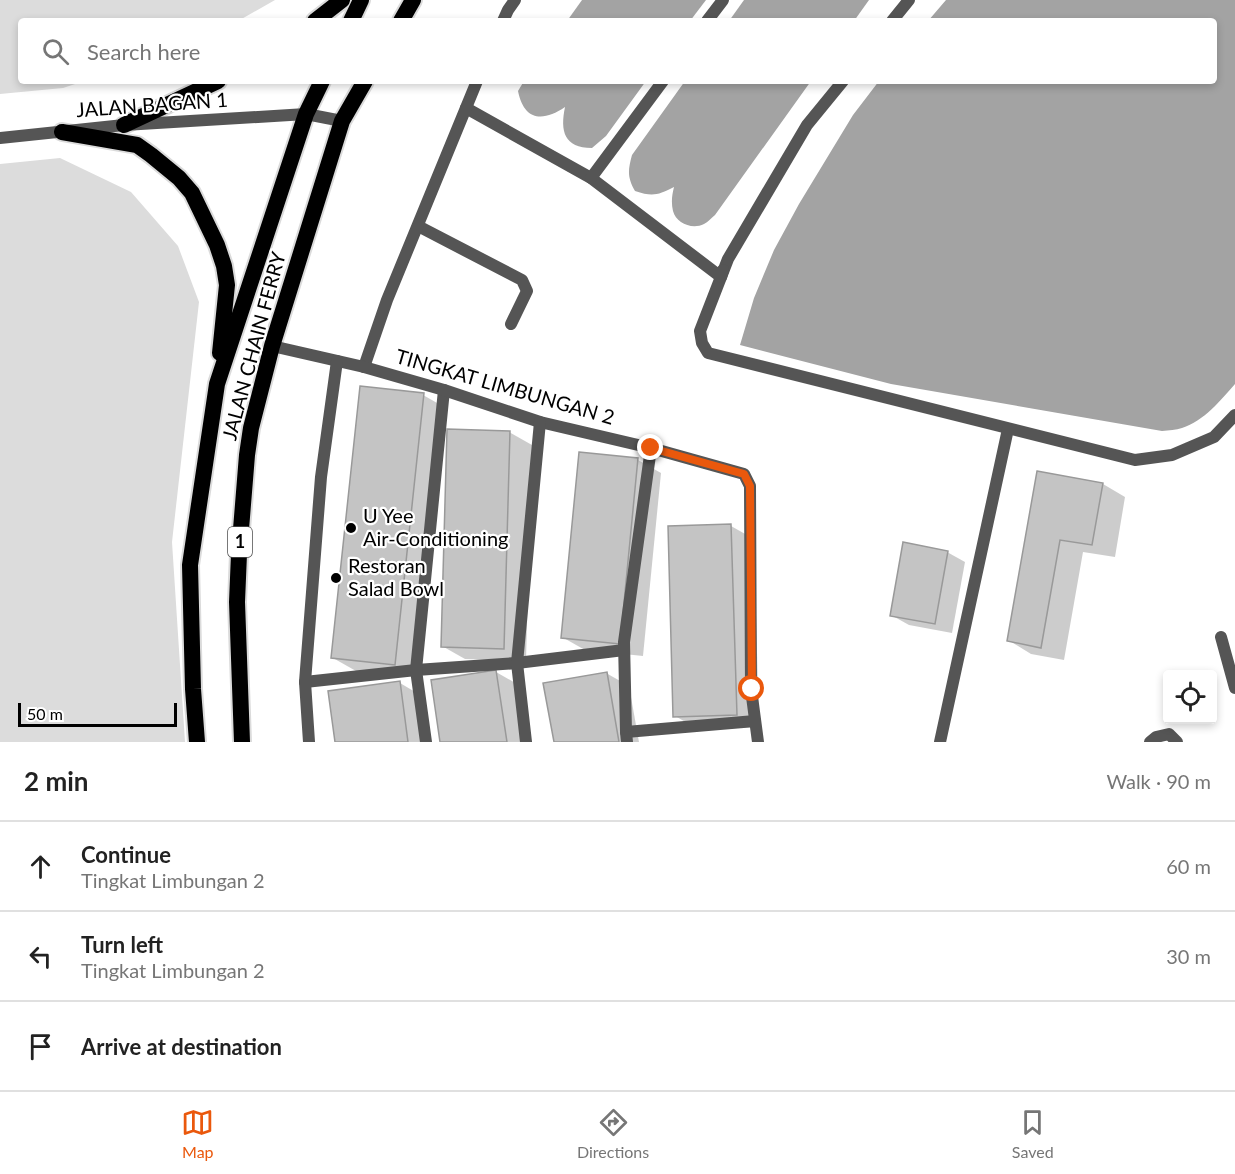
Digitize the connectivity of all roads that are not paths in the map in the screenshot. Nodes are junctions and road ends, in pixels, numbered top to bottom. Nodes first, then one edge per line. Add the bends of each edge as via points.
1 (342, 0) edge
2 (361, 0) edge
3 (413, 0) edge
4 (515, 0) edge
5 (723, 0) edge
6 (909, 0) edge
7 (319, 18) edge
8 (352, 18) edge
9 (403, 18) edge
10 (504, 18) edge
11 (709, 18) edge
12 (894, 18) edge
13 (212, 84) edge
14 (321, 84) edge
15 (363, 84) edge
16 (476, 84) edge
17 (661, 84) edge
18 (841, 84) edge
19 (466, 108) junction
20 (306, 114) junction
21 (342, 121) junction
22 (124, 126) junction
23 (62, 132) junction
24 (0, 138) edge
25 (591, 178) junction
26 (418, 226) junction
27 (728, 259) junction
28 (511, 324) dead end
29 (272, 345) junction
30 (337, 361) junction
31 (364, 368) junction
32 (217, 384) junction
33 (444, 390) junction
34 (1235, 415) edge
35 (540, 422) junction
36 (1008, 429) junction
37 (651, 448) junction
38 (1221, 637) dead end
39 (624, 650) junction
40 (517, 663) junction
41 (416, 670) junction
42 (305, 682) junction
43 (1235, 688) edge
44 (755, 721) junction
45 (627, 737) edge
46 (197, 742) edge
47 (242, 742) edge
48 (309, 742) edge
49 (426, 742) edge
50 (526, 742) edge
51 (758, 742) edge
52 (940, 742) edge
53 (1150, 742) edge
54 (1177, 742) edge

1 - 7 highway
2 - 8 highway
3 - 9 highway
4 - 10 street
5 - 11 street
6 - 12 street
13 - 22 highway
14 - 20 highway, JALAN CHAIN FERRY
15 - 21 highway, JALAN CHAIN FERRY / 1
16 - 19 street
17 - 25 street
18 - 27 street via 807,125
19 - 25 street
19 - 26 street
20 - 21 street, JALAN BAGAN 1
20 - 22 street, JALAN BAGAN 1
20 - 32 highway, JALAN CHAIN FERRY
21 - 29 highway, JALAN CHAIN FERRY / 1
22 - 23 street, JALAN BAGAN 1
23 - 24 street, JALAN BAGAN 1
23 - 32 highway via 137,145 192,193 217,245 227,285
25 - 27 street via 721,277
26 - 28 street via 522,280 527,291
26 - 31 street
27 - 36 street via 700,331 708,353
29 - 30 street, TINGKAT LIMBUNGAN 2
29 - 47 highway, JALAN CHAIN FERRY / 1 via 251,428 239,554
30 - 31 street, TINGKAT LIMBUNGAN 2
30 - 42 street via 321,477
31 - 33 street, TINGKAT LIMBUNGAN 2
32 - 46 highway, JALAN CHAIN FERRY via 190,565
33 - 35 street, TINGKAT LIMBUNGAN 2
33 - 41 street
34 - 36 street via 1214,437 1172,455 1135,460
35 - 37 street, TINGKAT LIMBUNGAN 2
35 - 40 street
36 - 52 street
37 - 39 street
37 - 44 street, TINGKAT LIMBUNGAN 2 via 744,474 750,486
38 - 43 street
39 - 40 street
39 - 45 street
40 - 41 street
40 - 50 street
41 - 42 street
41 - 49 street
42 - 48 street
44 - 45 street
44 - 51 street, TINGKAT LIMBUNGAN 2
53 - 54 street via 1169,734

